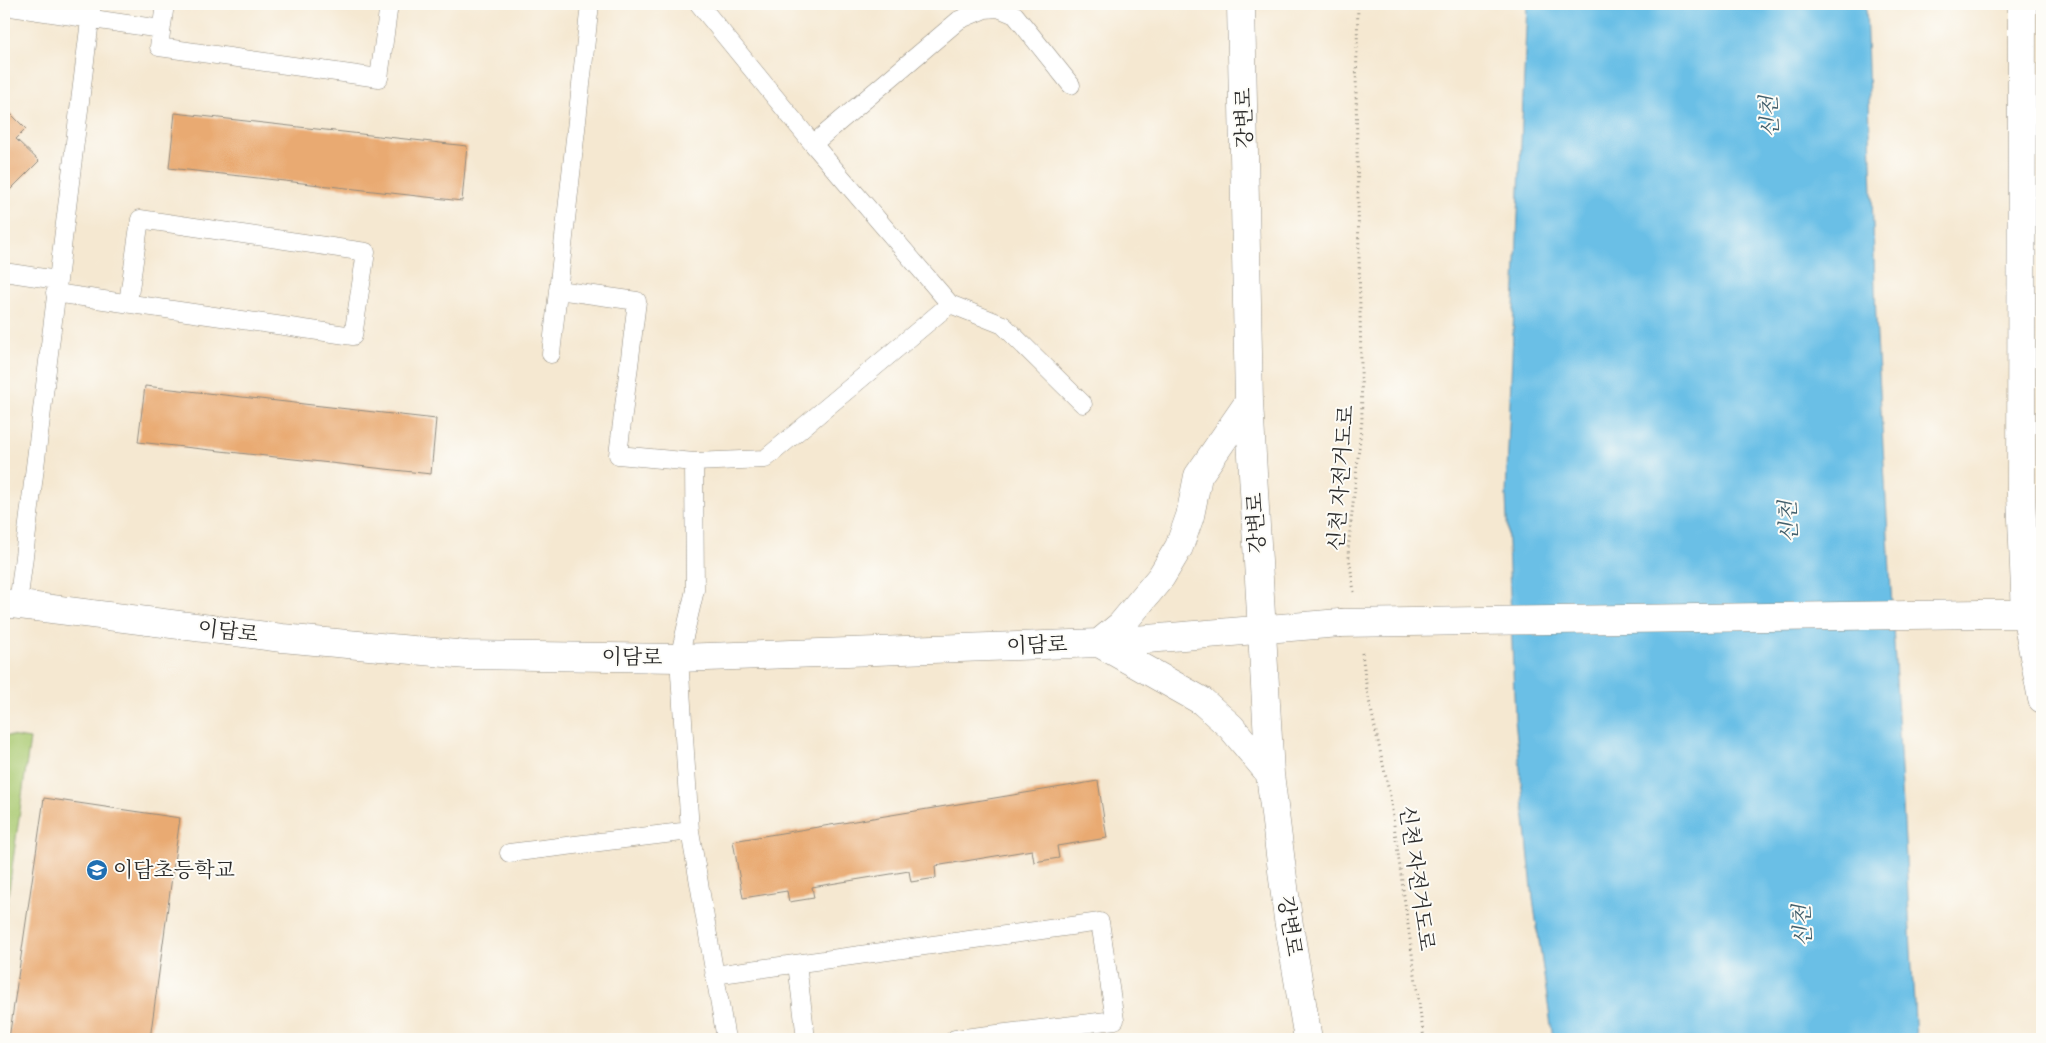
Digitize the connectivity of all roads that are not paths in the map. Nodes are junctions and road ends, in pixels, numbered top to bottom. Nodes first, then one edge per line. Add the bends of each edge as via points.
1 (165, 4) edge
2 (389, 4) edge
3 (590, 4) edge
4 (699, 4) edge
5 (1241, 4) edge
6 (2022, 4) edge
7 (4, 6) edge
8 (91, 11) edge
9 (162, 29) junction
10 (1071, 86) dead end
11 (813, 144) junction
12 (4, 272) edge
13 (56, 286) junction
14 (558, 290) junction
15 (128, 303) junction
16 (950, 304) junction
17 (551, 354) dead end
18 (1249, 402) junction
19 (1083, 404) dead end
20 (694, 462) junction
21 (11, 604) edge
22 (2034, 614) edge
23 (1263, 630) junction
24 (1099, 643) junction
25 (679, 658) junction
26 (2042, 698) edge
27 (1270, 774) junction
28 (690, 831) junction
29 (509, 853) dead end
30 (796, 964) junction
31 (714, 975) junction
32 (726, 1039) edge
33 (806, 1039) edge
34 (956, 1039) edge
35 (1308, 1039) edge

1 - 9 lane
2 - 9 lane via 379,78 159,48
3 - 14 lane
4 - 11 lane
5 - 18 main road, 강변로
6 - 22 main road via 2021,495
7 - 8 lane
8 - 9 lane
8 - 13 lane
10 - 11 lane via 1015,15 998,8 985,9 959,20
11 - 16 lane
12 - 13 lane
13 - 15 lane
13 - 21 lane
14 - 17 lane
14 - 20 lane via 637,301 618,455
15 - 15 lane via 140,219 366,252 353,336
16 - 19 lane via 1004,325
16 - 20 lane via 765,460
18 - 23 main road, 강변로
18 - 24 main road via 1198,476 1190,516 1179,547 1161,576 1121,625
20 - 25 lane via 695,590
21 - 25 main road, 이담로 via 282,638 467,655
22 - 23 main road, 이담로, bridge via 1340,622
22 - 26 main road
23 - 24 main road, 이담로
23 - 27 main road, 강변로
24 - 25 main road, 이담로
24 - 27 main road via 1202,701 1232,727
25 - 28 lane
27 - 35 main road, 강변로 via 1288,919
28 - 29 lane
28 - 31 lane
30 - 31 lane
30 - 33 lane
30 - 34 lane via 1100,922 1115,1020
31 - 32 lane

